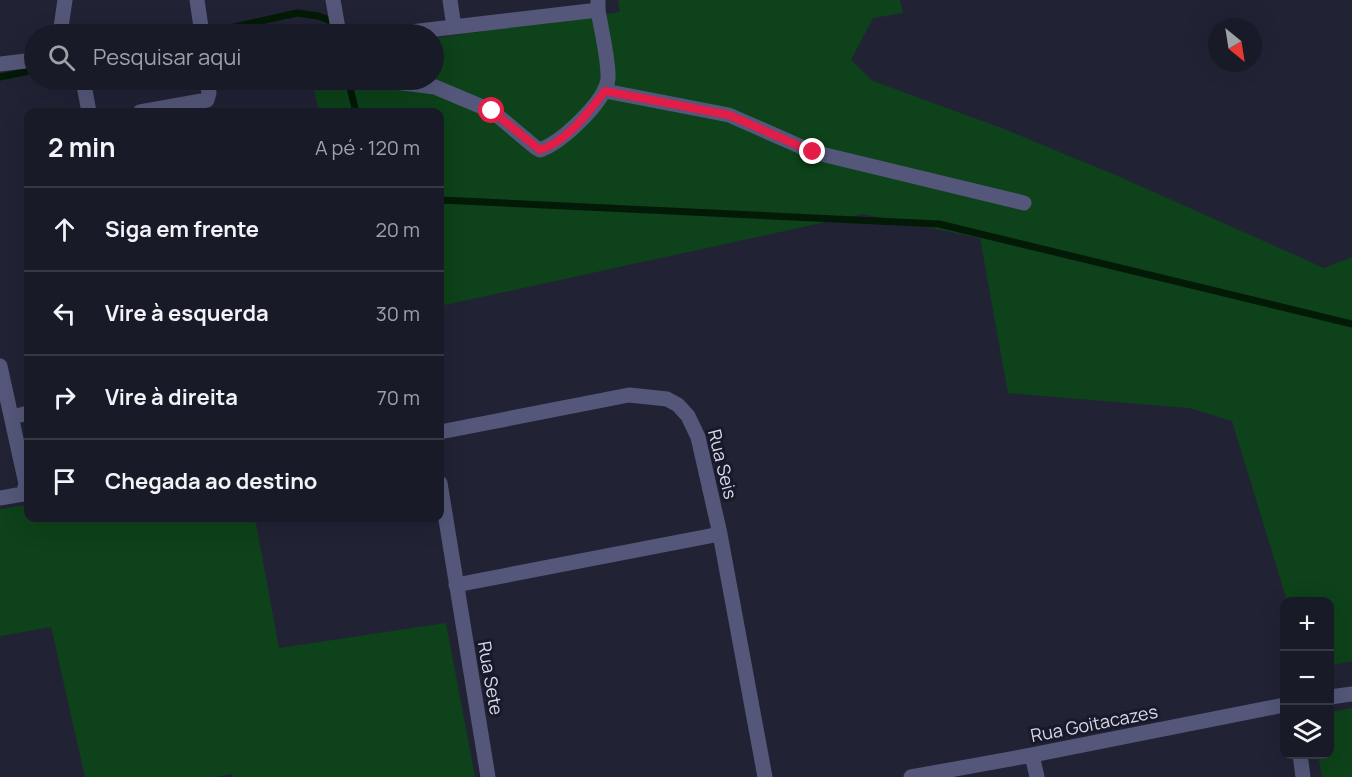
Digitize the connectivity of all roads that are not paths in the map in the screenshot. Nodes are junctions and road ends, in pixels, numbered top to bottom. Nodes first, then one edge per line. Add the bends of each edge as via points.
1 (65, 0) edge
2 (197, 0) edge
3 (333, 0) edge
4 (450, 0) edge
5 (598, 5) edge
6 (61, 24) edge
7 (201, 24) edge
8 (337, 24) edge
9 (454, 27) junction
10 (444, 28) edge
11 (24, 61) edge
12 (0, 64) edge
13 (85, 90) edge
14 (209, 90) edge
15 (442, 90) edge
16 (605, 91) junction
17 (88, 108) edge
18 (162, 108) edge
19 (1024, 203) dead end
20 (0, 366) edge
21 (24, 414) edge
22 (12, 417) junction
23 (444, 431) edge
24 (24, 474) edge
25 (24, 491) edge
26 (0, 498) edge
27 (444, 508) edge
28 (720, 534) junction
29 (456, 585) junction
30 (1352, 693) edge
31 (1334, 696) edge
32 (1280, 706) edge
33 (1032, 755) junction
34 (1301, 759) edge
35 (488, 777) edge
36 (765, 777) edge
37 (911, 777) edge
38 (1037, 777) edge
39 (1303, 777) edge

1 - 6 street
2 - 7 street
3 - 8 street
4 - 9 street
5 - 9 street via 554,15
5 - 16 street via 608,77
9 - 10 street
11 - 12 street
13 - 17 street
14 - 18 street via 207,100
15 - 16 street via 492,111 540,150 573,130
16 - 19 street via 729,115 813,152
20 - 22 street
21 - 22 street
22 - 24 street
23 - 28 street, Rua Seis via 629,395 667,399 688,416 698,437
25 - 26 street
27 - 29 street, Rua Sete
28 - 29 street
28 - 36 street, Rua Seis
29 - 35 street, Rua Sete
30 - 31 street
32 - 33 street, Rua Goitacazes
33 - 37 street, Rua Goitacazes
33 - 38 street
34 - 39 street

